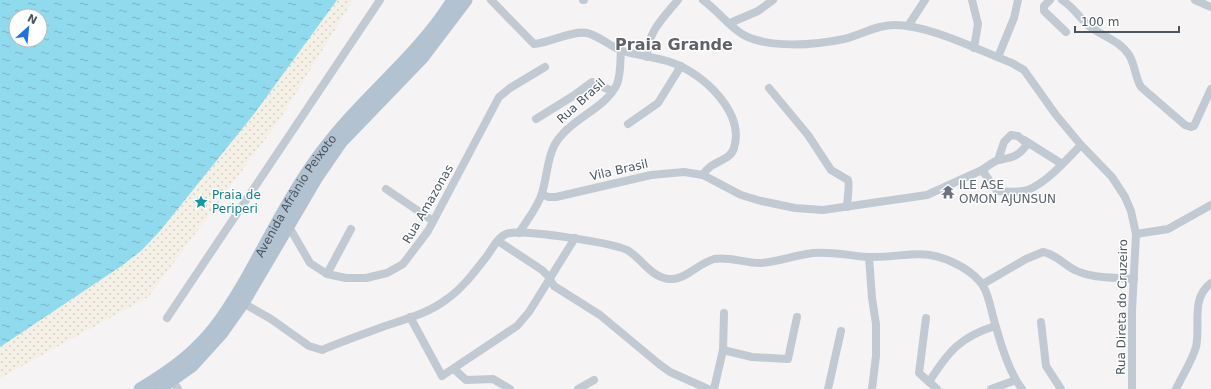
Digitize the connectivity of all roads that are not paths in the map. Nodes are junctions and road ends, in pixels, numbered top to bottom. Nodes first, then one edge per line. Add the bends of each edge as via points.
1 (380, 0) edge
2 (453, 0) edge
3 (466, 0) edge
4 (491, 0) edge
5 (678, 0) edge
6 (703, 0) edge
7 (773, 0) edge
8 (925, 0) edge
9 (972, 0) edge
10 (1018, 0) edge
11 (1050, 0) edge
12 (1062, 0) edge
13 (1195, 0) edge
14 (1211, 7) edge
15 (730, 23) junction
16 (908, 26) junction
17 (1066, 32) dead end
18 (974, 48) junction
19 (621, 50) junction
20 (647, 57) junction
21 (998, 57) junction
22 (681, 66) junction
23 (545, 67) dead end
24 (769, 88) dead end
25 (1211, 89) edge
26 (612, 91) junction
27 (536, 119) dead end
28 (628, 124) dead end
29 (1024, 140) junction
30 (1081, 145) junction
31 (998, 160) junction
32 (1062, 164) junction
33 (982, 170) junction
34 (703, 175) junction
35 (386, 190) dead end
36 (542, 194) junction
37 (1211, 205) edge
38 (847, 207) junction
39 (433, 221) junction
40 (288, 225) junction
41 (351, 229) dead end
42 (519, 233) junction
43 (1136, 234) junction
44 (575, 238) junction
45 (498, 241) junction
46 (869, 257) junction
47 (327, 274) junction
48 (549, 279) junction
49 (1134, 279) junction
50 (1211, 283) edge
51 (983, 284) junction
52 (243, 304) junction
53 (724, 313) dead end
54 (410, 317) junction
55 (797, 317) dead end
56 (167, 318) dead end
57 (926, 318) dead end
58 (1041, 322) dead end
59 (996, 326) junction
60 (841, 330) dead end
61 (723, 350) junction
62 (454, 369) junction
63 (594, 380) dead end
64 (1016, 380) junction
65 (930, 382) junction
66 (175, 385) edge
67 (695, 386) edge
68 (140, 389) edge
69 (159, 389) edge
70 (510, 389) edge
71 (578, 389) edge
72 (708, 389) edge
73 (714, 389) edge
74 (828, 389) edge
75 (872, 389) edge
76 (937, 389) edge
77 (990, 389) edge
78 (1022, 389) edge
79 (1061, 389) edge
80 (1132, 389) edge
81 (1176, 389) edge

1 - 56 street
2 - 68 main road, Avenida Afrânio Peixoto via 439,22 413,53 321,152 300,183 235,297 210,333 180,363
3 - 40 main road, Avenida Afrânio Peixoto via 422,58 341,142
4 - 19 street via 534,44 586,33
5 - 20 street via 651,35
6 - 15 street, Rua Direta do Cruzeiro
7 - 15 street via 758,11
8 - 16 street
9 - 18 street via 978,24
10 - 21 street via 1014,18
11 - 17 street via 1044,6 1044,11
12 - 25 street via 1074,8 1089,25 1124,49 1132,60 1141,87 1185,125 1194,126
13 - 14 street
15 - 16 street, Rua Direta do Cruzeiro via 751,38 802,45 846,38 882,26
16 - 18 street, Rua Direta do Cruzeiro
18 - 21 street, Rua Direta do Cruzeiro
19 - 20 street
19 - 26 street, Rua Brasil via 618,80
20 - 22 street
21 - 30 street, Rua Direta do Cruzeiro via 1024,70
22 - 28 street via 658,103
22 - 34 street via 702,79 717,94 730,114 734,129 735,141 732,152 726,158 712,164
23 - 39 street, Rua Amazonas via 504,92 499,98
24 - 38 street via 808,135 831,170 848,180 850,185
26 - 27 street via 592,82
26 - 36 street, Rua Brasil via 562,134 550,157
29 - 31 street, Vila Brasil via 1026,146 1016,156
29 - 31 street via 1016,135 1009,136
29 - 32 street
30 - 32 street
30 - 43 street, Rua Direta do Cruzeiro via 1112,176 1122,190 1131,211
31 - 33 street, Vila Brasil
32 - 33 street via 1033,188 1022,191 997,191
33 - 38 street, Vila Brasil via 927,195
34 - 36 street, Vila Brasil via 684,172 651,175 556,197
34 - 38 street, Vila Brasil via 741,195 761,201 810,209
35 - 39 street
36 - 42 street, Rua Brasil
37 - 43 street via 1168,229
39 - 47 street, Rua Amazonas via 408,260 391,271 376,277 361,278
40 - 47 street, Rua Amazonas via 310,262
40 - 52 main road, Avenida Afrânio Peixoto
41 - 47 street
42 - 44 street
42 - 45 street via 505,234
43 - 49 street, Rua Direta do Cruzeiro
44 - 46 street via 620,248 634,255 654,273 671,279 678,278 703,263 720,258 766,262 822,252
44 - 48 street
45 - 48 street via 542,270
45 - 54 street via 447,300
46 - 51 street via 915,253 936,255 964,268
46 - 75 street via 876,324
48 - 62 street via 529,312 517,326
48 - 67 street via 557,288 600,315 659,364
49 - 51 street via 1084,274 1053,255 1043,252
49 - 80 street, Rua Direta do Cruzeiro
50 - 81 street via 1203,290 1199,301 1196,345
51 - 59 street via 990,299
52 - 54 street via 263,314 309,346 322,350
52 - 66 main road, Avenida Afrânio Peixoto via 207,351
53 - 61 street
54 - 62 street via 442,376
55 - 61 street via 788,359 752,357
57 - 65 street via 919,371
58 - 79 street via 1046,366
59 - 64 street
59 - 65 street via 969,337 951,350
60 - 74 street
61 - 73 street
62 - 70 street via 466,380 493,379
63 - 71 street
64 - 77 street
64 - 78 street
65 - 76 street
66 - 69 main road, Avenida Afrânio Peixoto
67 - 72 street

